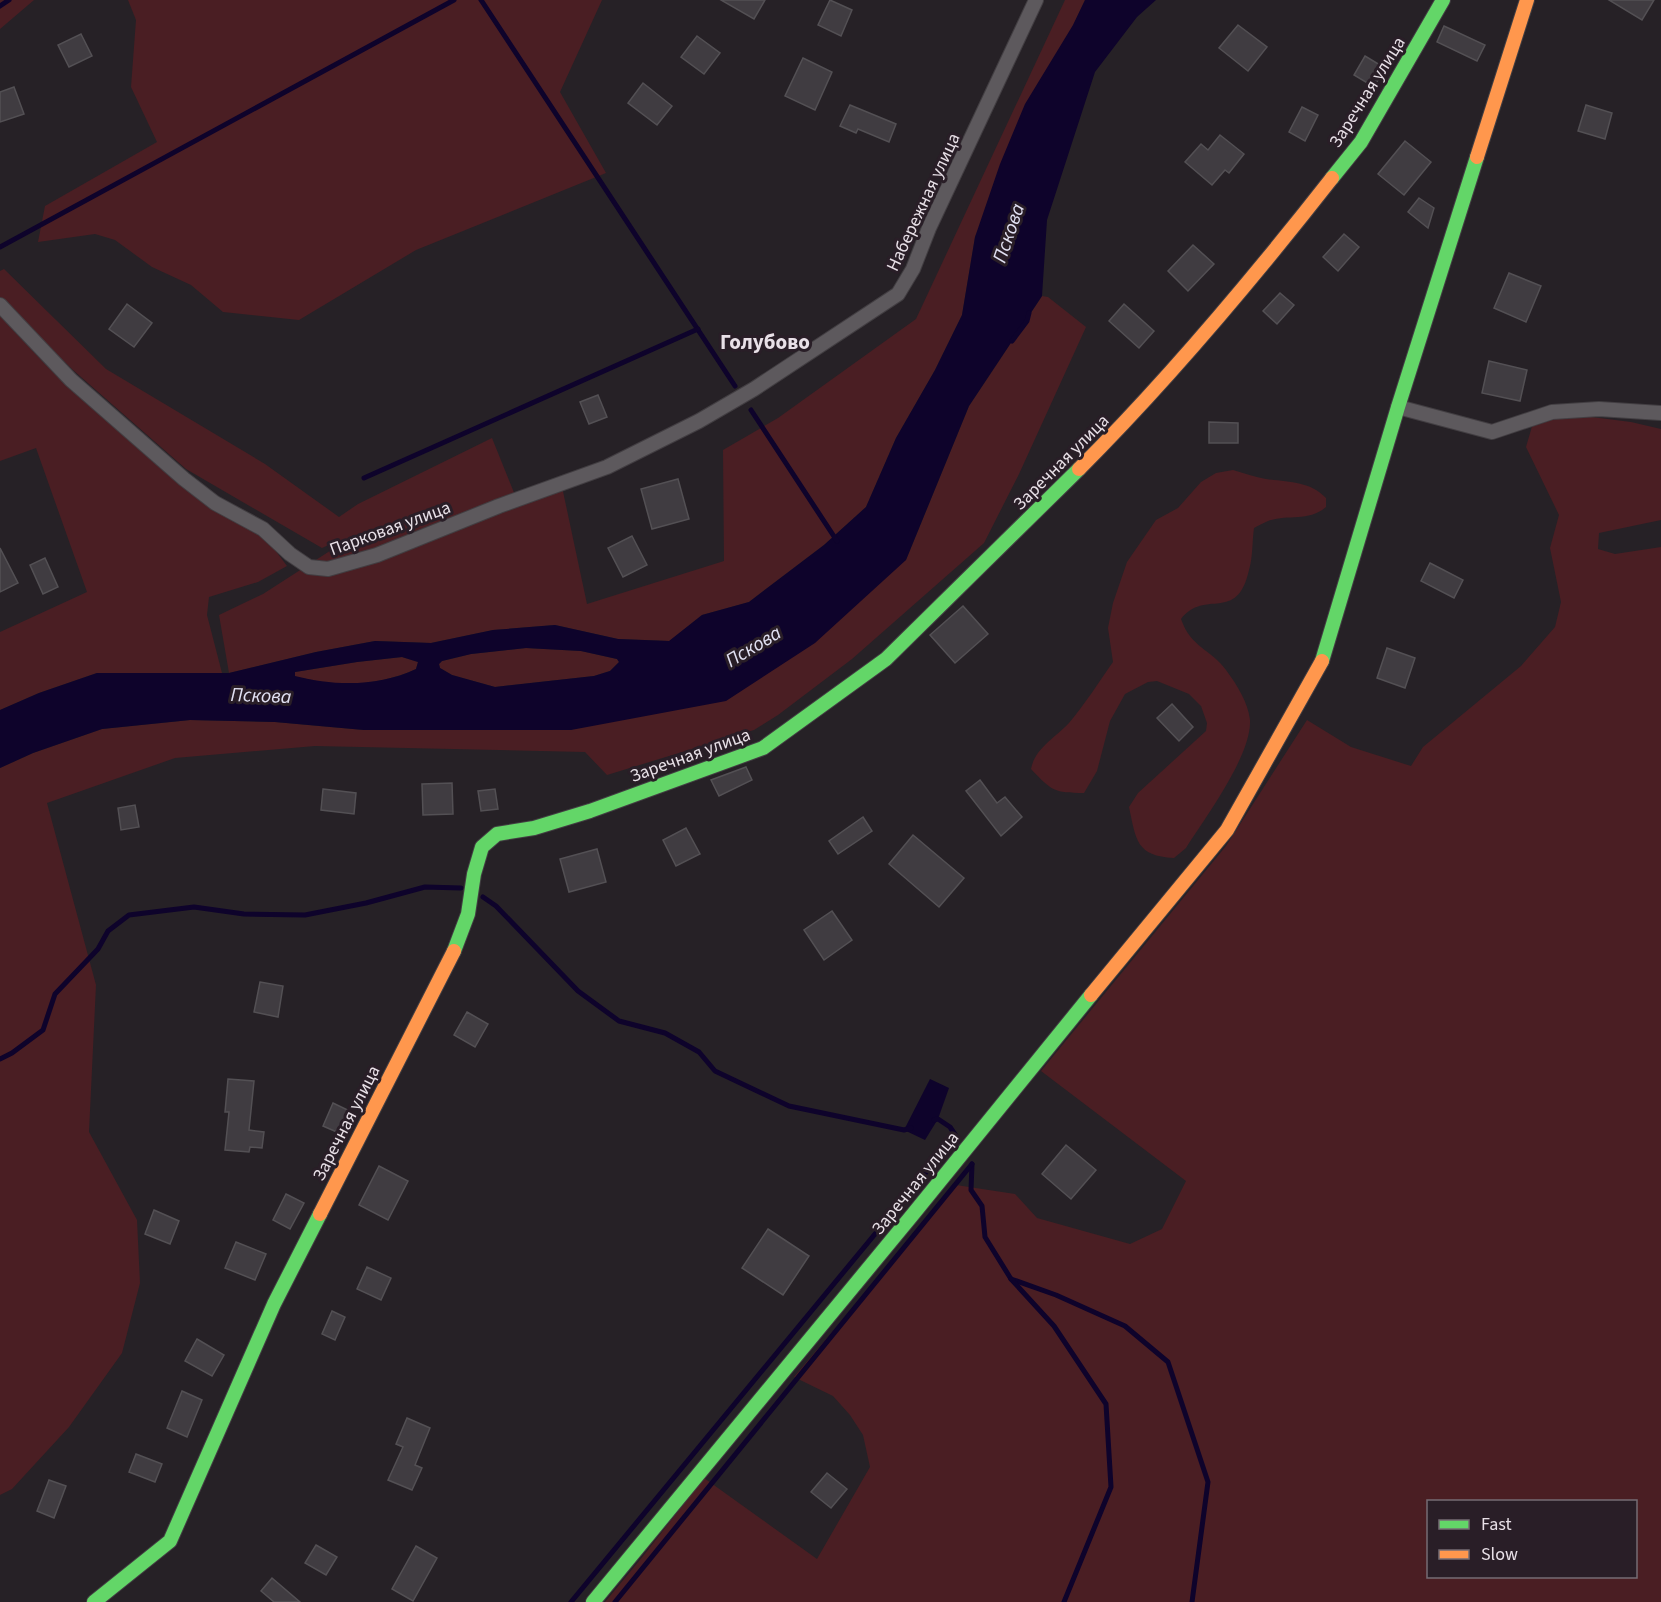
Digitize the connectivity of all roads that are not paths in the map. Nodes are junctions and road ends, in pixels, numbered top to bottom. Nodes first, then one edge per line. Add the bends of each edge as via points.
1 (1036, 0) edge
2 (1443, 0) edge
3 (1527, 0) edge
4 (0, 304) edge
5 (754, 389) joint
6 (1398, 407) junction
7 (1661, 413) edge
8 (93, 1602) edge
9 (592, 1602) edge

1 - 5 street, Набережная улица via 906,283 875,311
2 - 8 street, Заречная улица via 1361,142 1252,280 1126,422 886,659 763,748 590,811 534,828 497,834 482,846 468,914 456,947 274,1304 170,1541
3 - 6 street, Заречная улица
4 - 5 street, Парковая улица via 71,381 184,479 215,503 263,529 309,567 328,569 377,555 607,467
6 - 7 street via 1492,432 1552,412 1599,409
6 - 9 street, Заречная улица via 1321,665 1227,830

